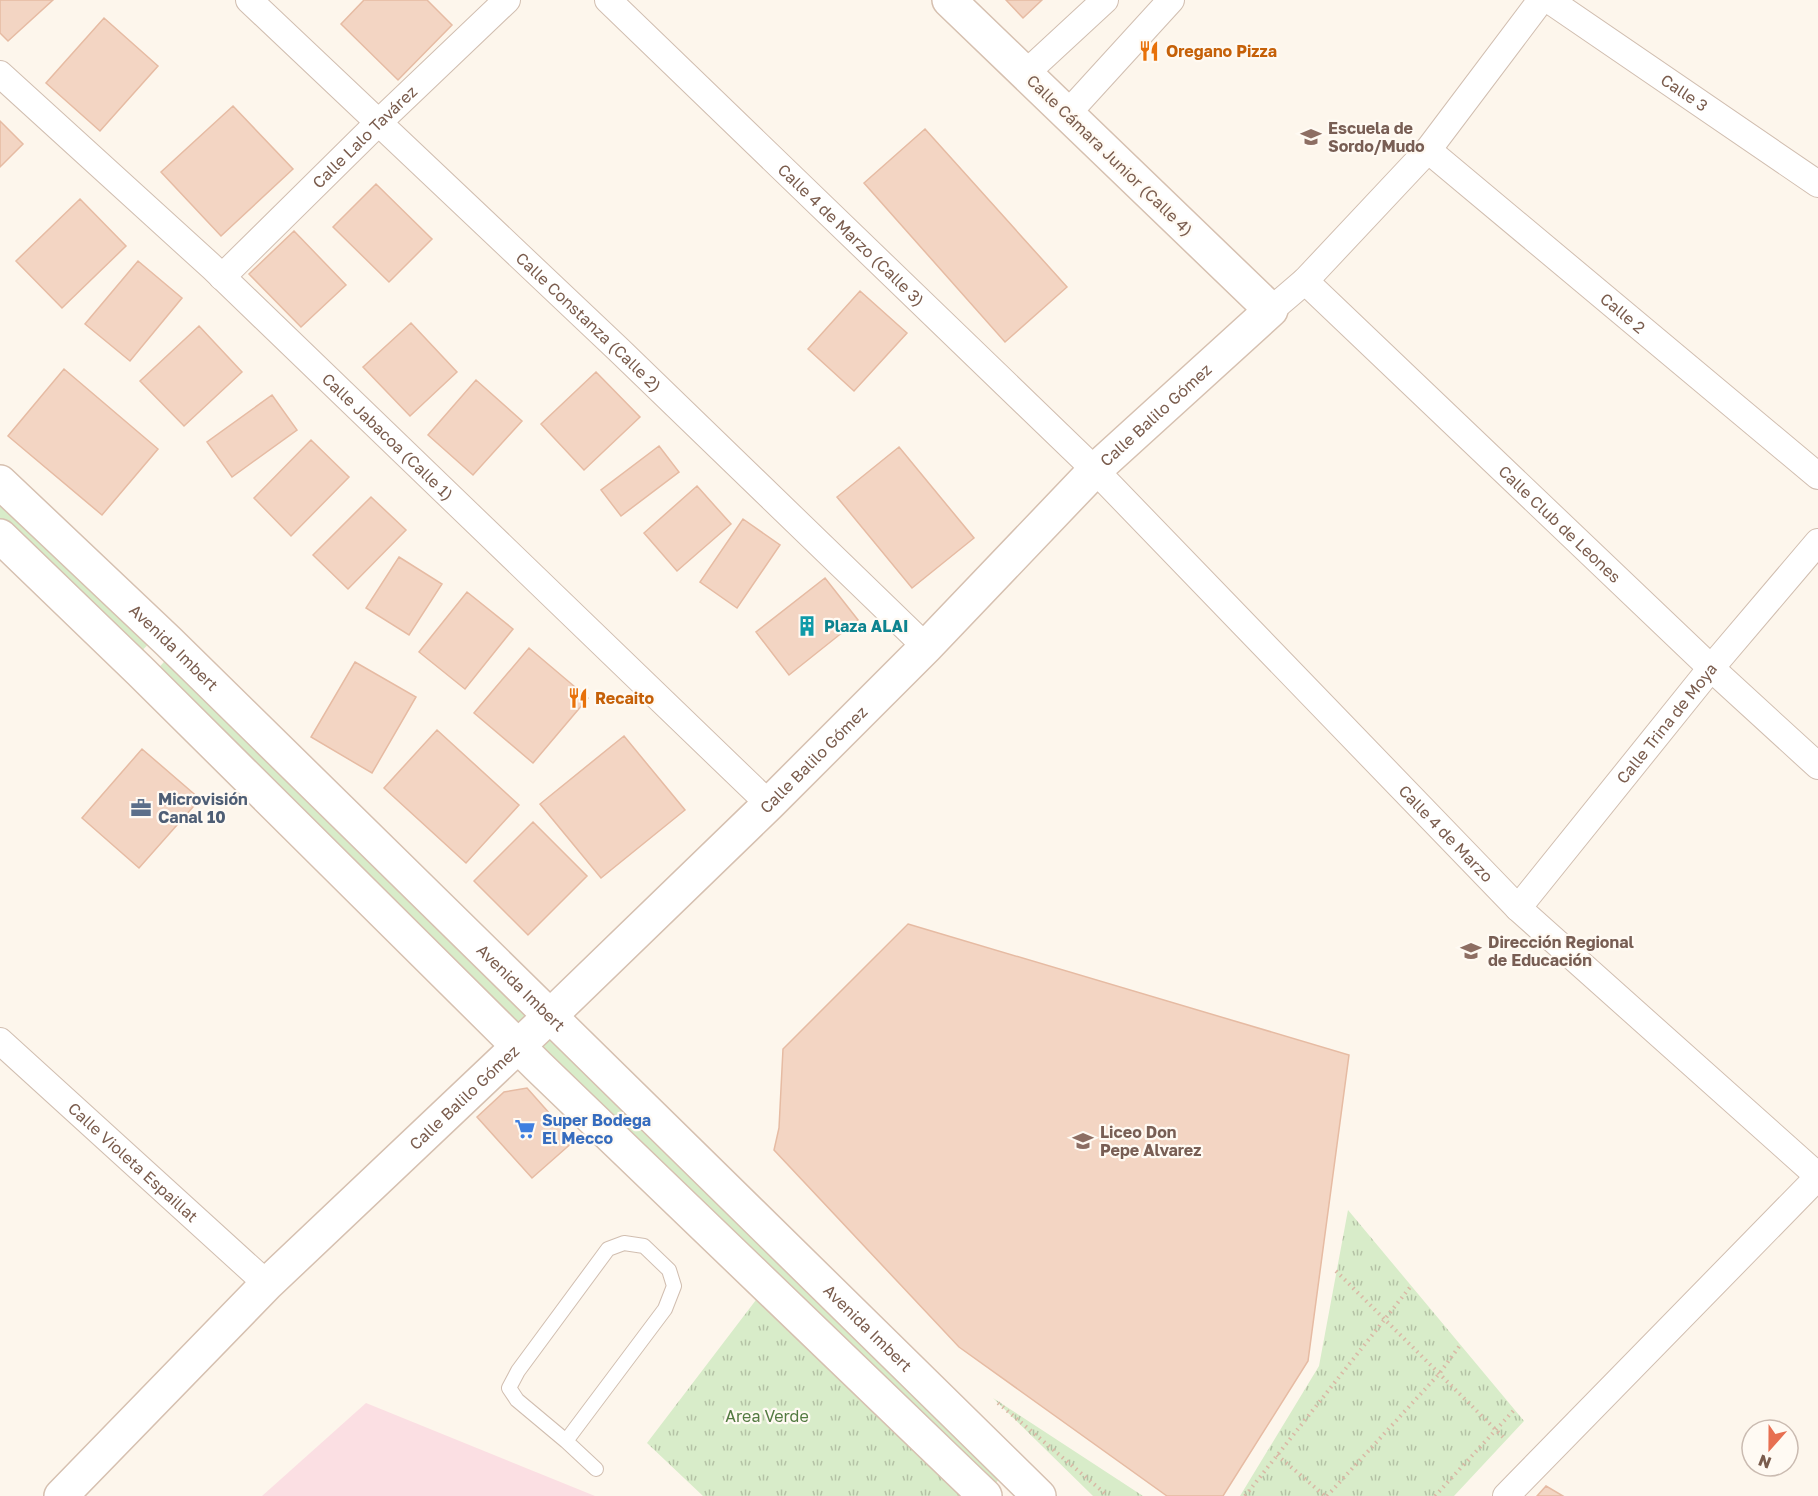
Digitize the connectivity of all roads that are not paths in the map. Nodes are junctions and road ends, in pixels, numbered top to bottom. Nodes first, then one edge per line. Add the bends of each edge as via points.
1 (249, 0) edge
2 (507, 0) edge
3 (608, 0) edge
4 (949, 0) edge
5 (1105, 0) edge
6 (1171, 0) edge
7 (1541, 0) edge
8 (1549, 0) edge
9 (1026, 73) junction
10 (0, 74) edge
11 (1067, 114) junction
12 (378, 123) junction
13 (1428, 150) junction
14 (1818, 184) edge
15 (222, 277) junction
16 (1305, 281) junction
17 (1270, 310) junction
18 (1095, 470) junction
19 (1818, 476) edge
20 (0, 482) edge
21 (0, 536) edge
22 (1818, 542) edge
23 (168, 641) junction
24 (926, 647) junction
25 (1711, 668) junction
26 (140, 670) junction
27 (1818, 766) edge
28 (769, 804) junction
29 (1518, 908) junction
30 (550, 1016) junction
31 (0, 1041) edge
32 (518, 1045) junction
33 (1818, 1176) edge
34 (267, 1284) junction
35 (566, 1442) junction
36 (596, 1469) dead end
37 (1017, 1489) edge
38 (61, 1496) edge
39 (985, 1496) edge
40 (1506, 1496) edge

1 - 12 street, Calle Constanza (Calle 2)
2 - 12 street, Calle Lalo Tavárez
3 - 18 street, Calle 4 de Marzo (Calle 3)
4 - 9 main road, Calle Cámara Junior (Calle 4)
5 - 9 street
6 - 11 street
7 - 13 street, Calle Balilo Gómez
8 - 14 street, Calle 3
9 - 11 main road, Calle Cámara Junior (Calle 4)
10 - 15 street, Calle Jabacoa (Calle 1)
11 - 17 main road, Calle Cámara Junior (Calle 4)
12 - 15 street, Calle Lalo Tavárez
12 - 24 street, Calle Constanza (Calle 2)
13 - 16 street, Calle Balilo Gómez
13 - 19 street, Calle 2
15 - 28 street, Calle Jabacoa (Calle 1)
16 - 17 street, Calle Balilo Gómez
16 - 25 street, Calle Club de Leones
17 - 18 main road, Calle Balilo Gómez
18 - 24 main road, Calle Balilo Gómez
18 - 29 street, Calle 4 de Marzo
20 - 23 main road, Avenida Imbert
21 - 26 main road
22 - 25 street, Calle Trina de Moya
23 - 26 main road
23 - 30 main road, Avenida Imbert
24 - 28 main road, Calle Balilo Gómez
25 - 27 street, Calle Club de Leones
25 - 29 street, Calle Trina de Moya
26 - 32 main road
28 - 30 main road, Calle Balilo Gómez
29 - 33 street, Calle 4 de Marzo
30 - 32 main road, Calle Balilo Gómez
30 - 37 main road, Avenida Imbert
31 - 34 street, Calle Violeta Espaillat
32 - 34 main road, Calle Balilo Gómez
32 - 39 main road
33 - 40 street
34 - 38 main road, Calle Balilo Gómez
35 - 35 lane via 517,1400 509,1388 608,1249 624,1243 644,1246 669,1270 674,1286 665,1309
35 - 36 lane

